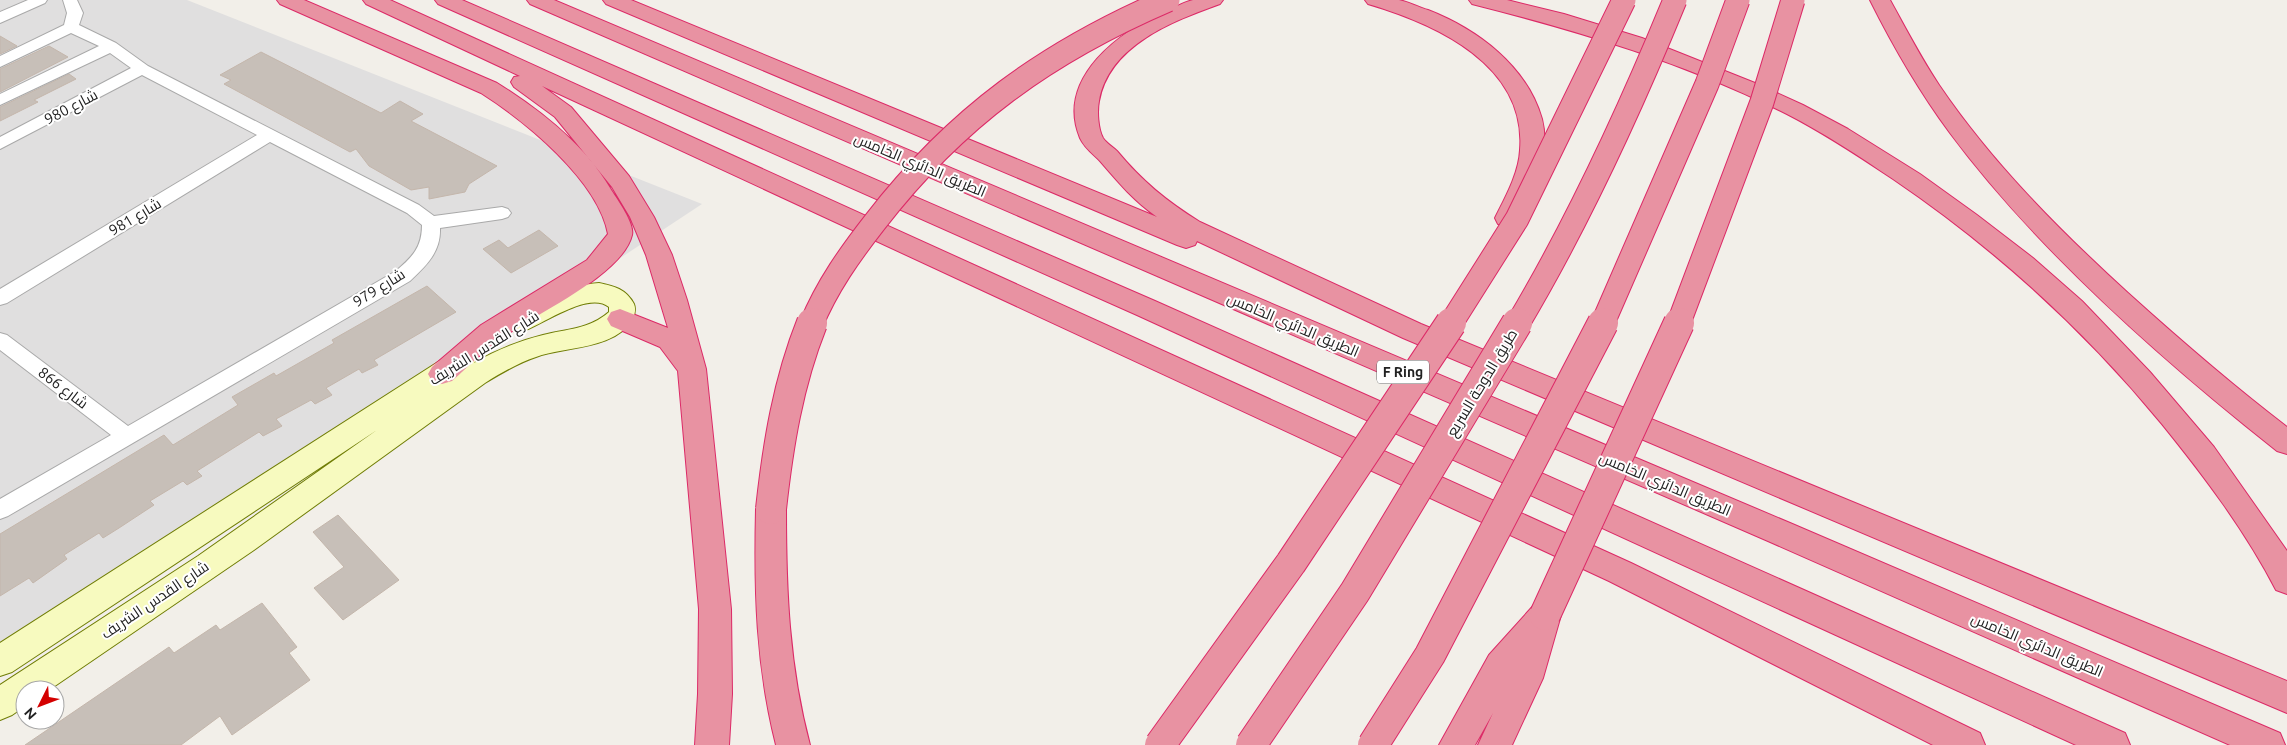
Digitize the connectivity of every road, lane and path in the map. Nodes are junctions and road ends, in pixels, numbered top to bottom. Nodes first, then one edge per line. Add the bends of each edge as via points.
1 (40, 0) edge
2 (70, 0) edge
3 (287, 0) edge
4 (373, 0) edge
5 (445, 0) edge
6 (538, 0) edge
7 (613, 0) edge
8 (1168, 0) edge
9 (1213, 0) edge
10 (1375, 0) edge
11 (1479, 0) edge
12 (1624, 0) edge
13 (1675, 0) edge
14 (1738, 0) edge
15 (1793, 0) edge
16 (1880, 0) edge
17 (397, 11) junction
18 (0, 18) edge
19 (71, 27) junction
20 (111, 46) junction
21 (0, 62) edge
22 (142, 69) junction
23 (0, 100) edge
24 (270, 136) junction
25 (0, 144) edge
26 (502, 213) dead end
27 (431, 223) junction
28 (1481, 278) junction
29 (0, 298) edge
30 (1346, 302) junction
31 (620, 319) junction
32 (0, 340) edge
33 (692, 369) junction
34 (442, 374) junction
35 (127, 436) junction
36 (2287, 443) edge
37 (0, 510) edge
38 (1620, 572) junction
39 (2287, 580) edge
40 (1545, 614) junction
41 (0, 661) edge
42 (2287, 697) edge
43 (0, 704) edge
44 (712, 745) edge
45 (793, 745) edge
46 (1160, 745) edge
47 (1251, 745) edge
48 (1373, 745) edge
49 (1456, 745) edge
50 (1495, 745) edge
51 (1928, 745) edge
52 (1968, 745) edge
53 (2113, 745) edge
54 (2268, 745) edge

1 - 18 street
2 - 19 street via 76,13
3 - 34 highway via 489,88 516,105 550,133 596,182 618,222 620,234 596,266 490,332
4 - 17 highway
5 - 53 highway via 1146,308
6 - 54 highway, الطريق الدائري الخامس / F Ring
7 - 30 highway via 1268,274
8 - 45 highway, bridge via 1101,30 1025,75 986,105 950,136 908,180 834,279 801,353 786,400 770,509 773,630 781,698
9 - 30 highway via 1155,22 1120,45 1110,56 1093,81 1088,96 1086,111 1091,137 1122,174 1171,216
10 - 28 highway, bridge via 1418,12 1462,35 1494,60 1522,95 1532,129 1532,151 1510,212 1490,247
11 - 39 highway via 1594,30 1683,62 1786,105 1913,180 2025,265 2098,334 2205,457
12 - 28 highway, bridge via 1517,219
13 - 47 highway, طريق الدوحة السريع, bridge via 1601,170 1541,284 1355,592
14 - 48 highway, bridge via 1708,84 1610,309 1430,655
15 - 40 highway, bridge via 1762,102 1678,325
16 - 36 highway via 1928,85 1974,150 2082,266 2160,338
17 - 33 highway via 534,89 563,112 621,182 659,255
17 - 38 highway
19 - 20 street
19 - 21 street
20 - 22 street
20 - 23 street
22 - 24 street
22 - 25 street, شارع 980
24 - 27 street via 413,209
24 - 29 street, شارع 981
26 - 27 street
27 - 35 street, شارع 979 via 432,239 424,256 403,276
28 - 46 highway, bridge via 1291,562
30 - 42 highway
31 - 33 highway via 670,340
31 - 34 street, شارع القدس الشريف via 621,301 613,295 602,292 575,297 518,324
31 - 43 street, شارع القدس الشريف via 594,334 527,350 486,369 275,519
32 - 35 street, شارع 866
33 - 44 highway via 715,609
34 - 41 street, شارع القدس الشريف
35 - 37 street, شارع 979
38 - 51 highway via 1907,730
38 - 52 highway
40 - 49 highway via 1501,666
40 - 50 highway via 1526,678

